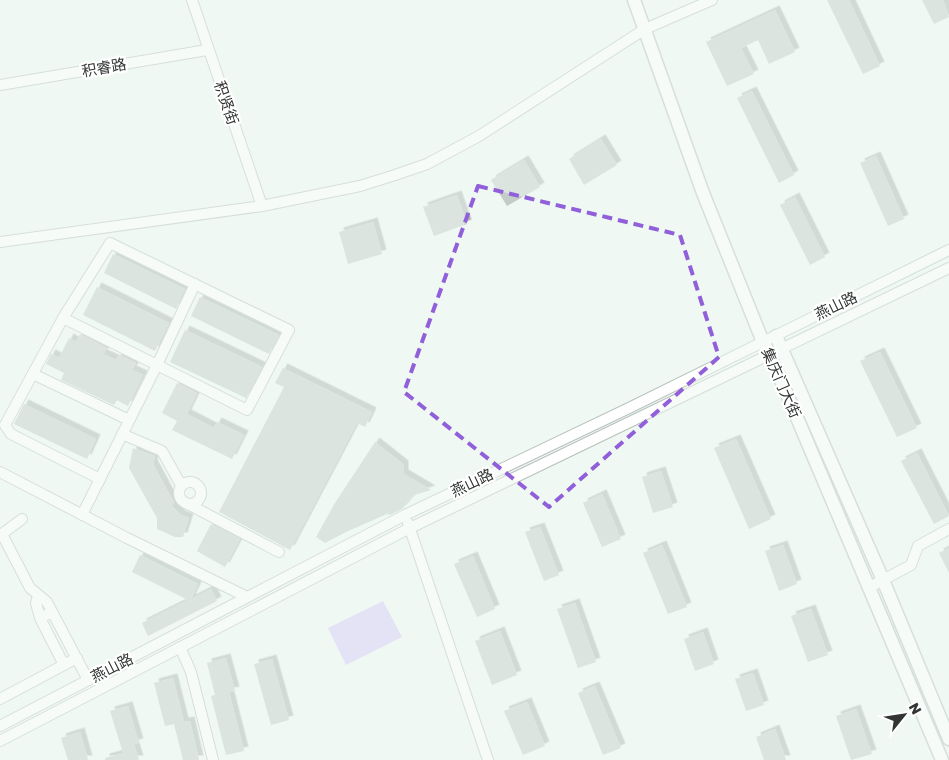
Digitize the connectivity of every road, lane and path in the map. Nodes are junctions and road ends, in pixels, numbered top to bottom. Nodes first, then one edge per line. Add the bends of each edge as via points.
1 (192, 0) edge
2 (634, 0) edge
3 (712, 0) edge
4 (645, 29) junction
5 (207, 50) junction
6 (0, 85) edge
7 (262, 206) junction
8 (0, 242) edge
9 (949, 250) edge
10 (949, 268) edge
11 (195, 284) junction
12 (63, 318) junction
13 (776, 336) junction
14 (763, 342) junction
15 (782, 349) junction
16 (770, 354) junction
17 (157, 365) junction
18 (33, 374) junction
19 (130, 420) junction
20 (122, 434) junction
21 (0, 472) edge
22 (100, 479) junction
23 (181, 485) junction
24 (186, 503) junction
25 (82, 515) junction
26 (406, 515) junction
27 (22, 519) dead end
28 (410, 528) junction
29 (949, 529) edge
30 (1, 534) edge
31 (279, 552) dead end
32 (883, 580) junction
33 (868, 588) junction
34 (38, 596) junction
35 (247, 597) junction
36 (52, 612) junction
37 (40, 618) junction
38 (180, 647) junction
39 (77, 658) junction
40 (64, 665) junction
41 (88, 680) junction
42 (0, 699) edge
43 (0, 726) edge
44 (949, 739) edge
45 (0, 741) edge
46 (213, 760) edge
47 (488, 760) edge
48 (942, 760) edge

1 - 5 street, 积贤街
2 - 4 main road, 集庆门大街
3 - 4 street
4 - 7 street via 479,136 427,164 360,186
4 - 14 main road, 集庆门大街 via 703,193
5 - 6 street, 积睿路
5 - 7 street, 积贤街
7 - 8 street
9 - 13 street, 燕山路
10 - 15 street, 燕山路
11 - 12 street via 110,243
11 - 17 street
11 - 17 street via 289,330 247,410
12 - 17 street
12 - 18 street
13 - 14 street, 燕山路
13 - 15 main road, 集庆门大街
14 - 16 main road, 集庆门大街
14 - 26 street, 燕山路
15 - 16 street, 燕山路
15 - 32 main road, 集庆门大街
16 - 28 street, 燕山路
16 - 33 main road, 集庆门大街
17 - 19 street
18 - 19 street
18 - 22 street via 5,425 11,434
19 - 20 street
20 - 22 street
20 - 23 street via 162,451
21 - 25 street
22 - 25 street
23 - 24 street via 178,495
23 - 24 street via 192,481 200,488 199,500 193,504
24 - 31 street
25 - 35 street
26 - 28 street
26 - 35 street, 燕山路
27 - 30 street
28 - 38 street, 燕山路
28 - 47 street
29 - 32 street via 918,546 911,564
30 - 34 street via 30,588
32 - 33 street
32 - 44 main road, 集庆门大街
33 - 48 main road, 集庆门大街
34 - 36 street via 47,602
34 - 37 street via 36,603
35 - 41 street, 燕山路
36 - 37 street
36 - 39 street
37 - 40 street
38 - 45 street, 燕山路
38 - 46 street via 191,672
39 - 40 street
39 - 41 street
40 - 42 street
41 - 43 street, 燕山路

